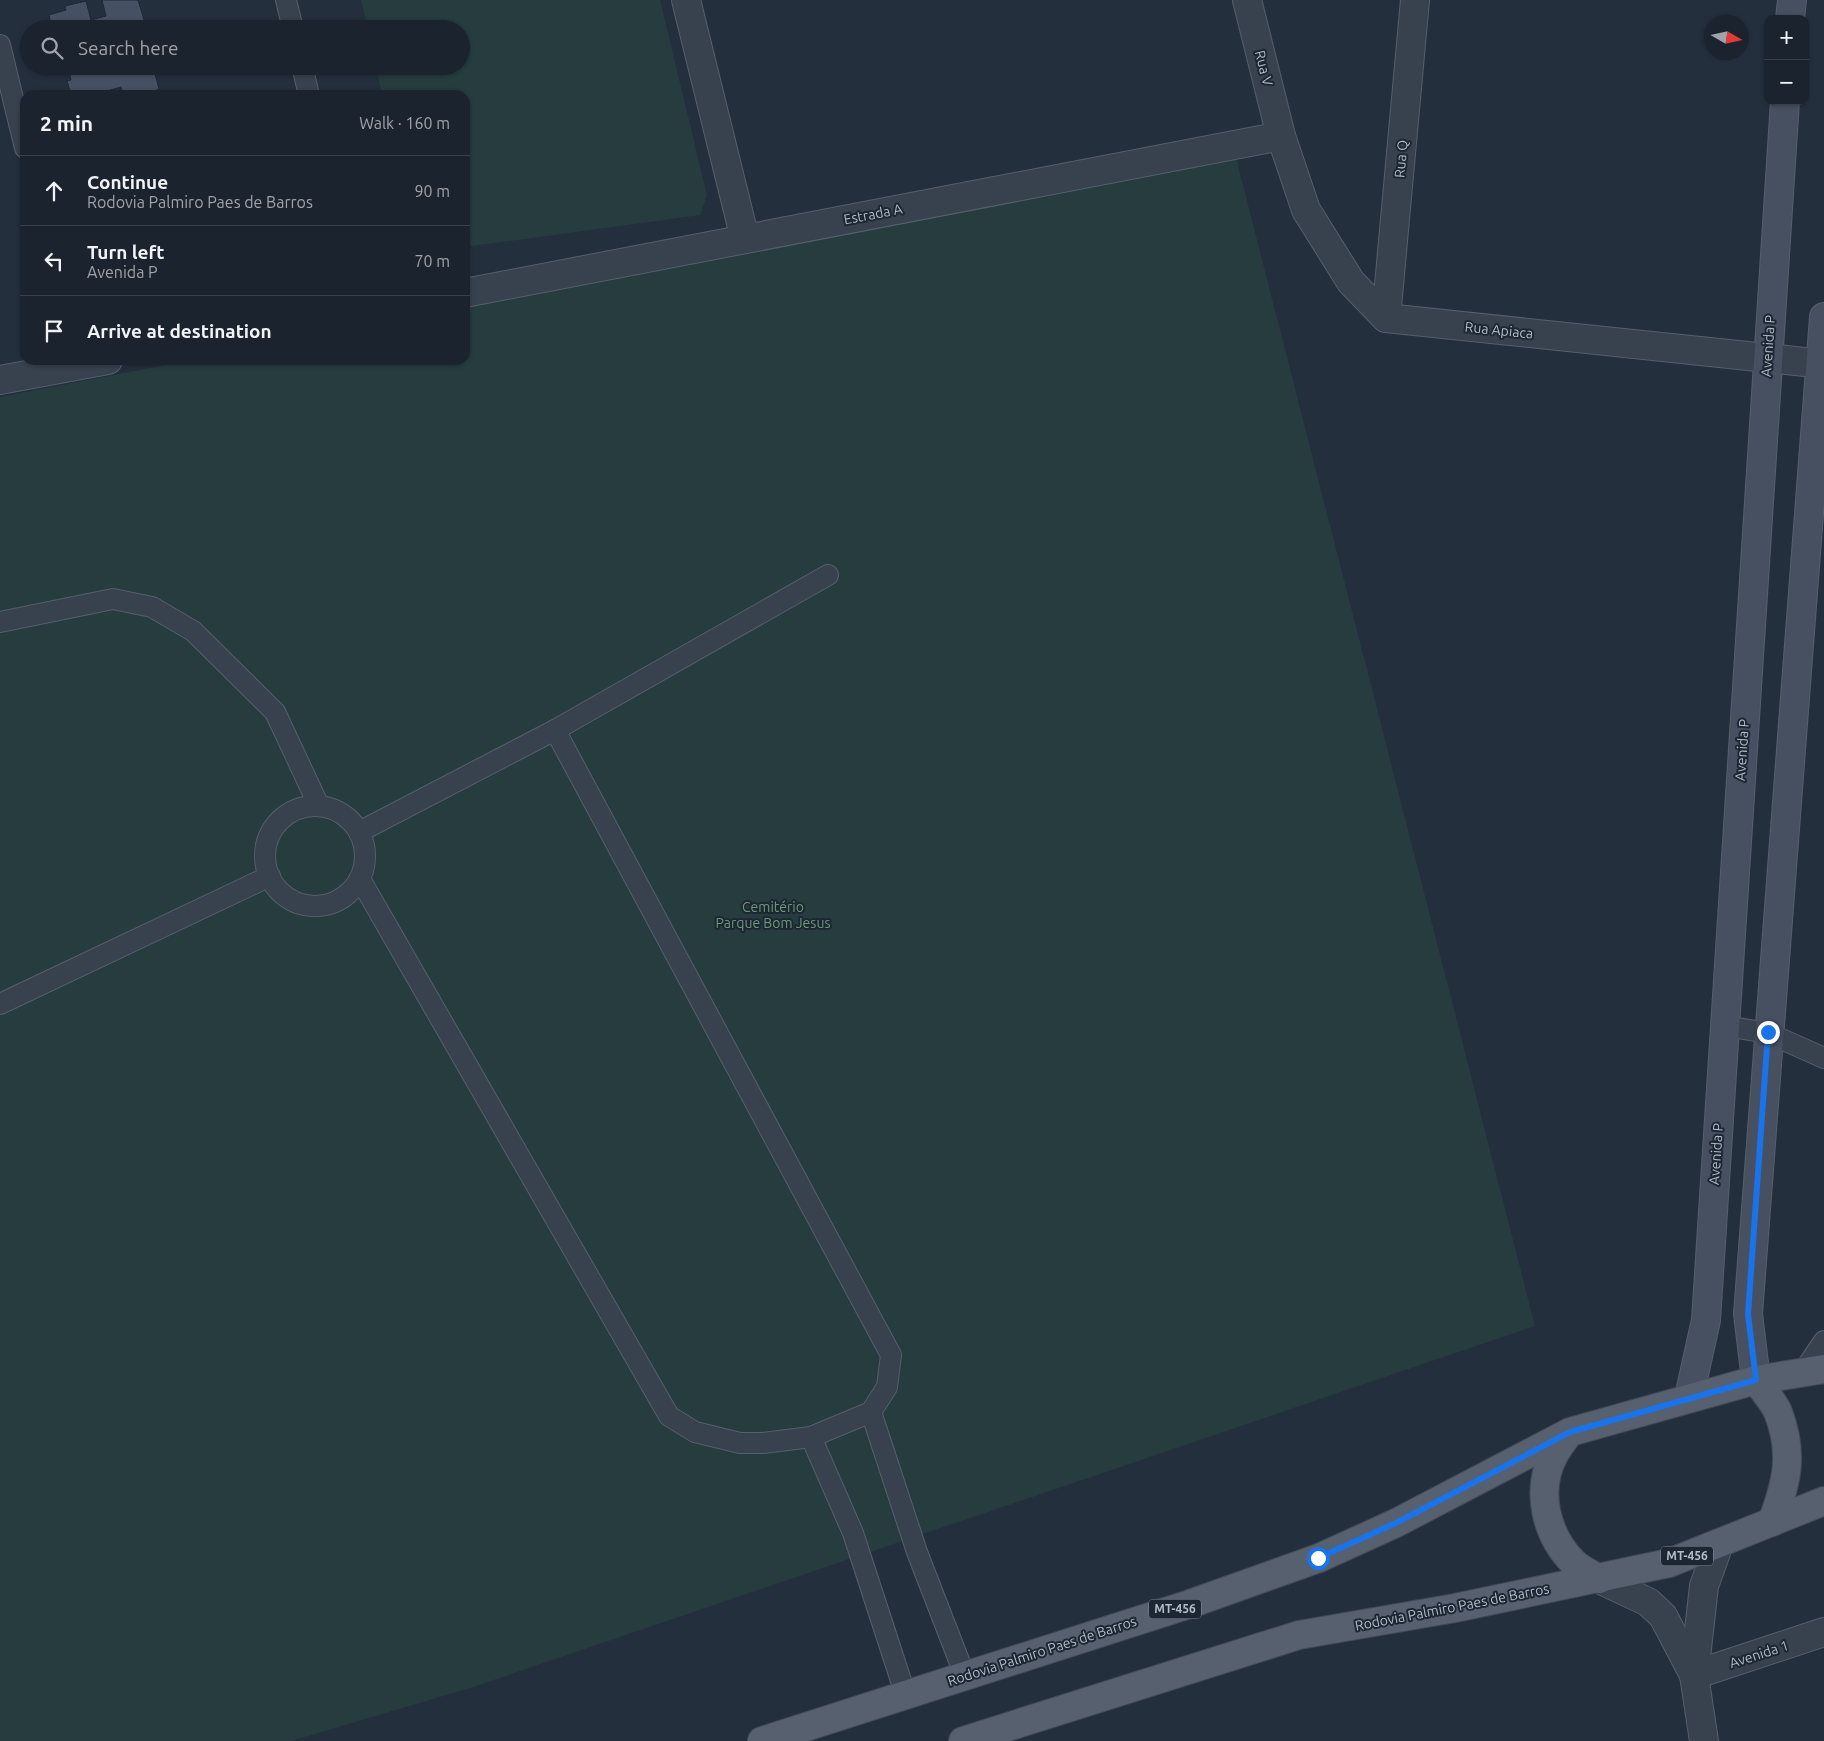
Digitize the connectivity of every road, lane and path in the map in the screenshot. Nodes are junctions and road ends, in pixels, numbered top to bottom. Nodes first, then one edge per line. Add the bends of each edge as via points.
1 (286, 0) edge
2 (686, 0) edge
3 (1247, 0) edge
4 (1415, 0) edge
5 (1792, 0) edge
6 (1790, 15) edge
7 (291, 20) edge
8 (0, 45) edge
9 (304, 75) edge
10 (308, 90) edge
11 (1785, 105) edge
12 (20, 127) edge
13 (1281, 136) junction
14 (745, 239) junction
15 (470, 292) edge
16 (1824, 317) edge
17 (1386, 318) junction
18 (1767, 358) junction
19 (1822, 364) edge
20 (67, 365) edge
21 (0, 380) edge
22 (828, 575) dead end
23 (0, 622) edge
24 (555, 730) junction
25 (319, 806) junction
26 (360, 832) junction
27 (270, 876) junction
28 (360, 879) junction
29 (0, 1004) edge
30 (1724, 1026) junction
31 (1768, 1032) junction
32 (1824, 1058) edge
33 (1824, 1340) edge
34 (1814, 1370) edge
35 (1756, 1380) junction
36 (1689, 1398) junction
37 (871, 1412) junction
38 (1570, 1432) junction
39 (811, 1437) junction
40 (1824, 1501) edge
41 (1772, 1522) junction
42 (1719, 1544) junction
43 (1599, 1579) junction
44 (1824, 1632) edge
45 (1694, 1675) junction
46 (965, 1676) junction
47 (905, 1693) junction
48 (762, 1741) edge
49 (962, 1741) edge
50 (1704, 1741) edge

1 - 7 lane
2 - 14 street
3 - 13 street, Rua V
4 - 17 street, Rua Q
5 - 6 street
8 - 12 lane
9 - 10 lane
11 - 18 street, Avenida P
13 - 14 street, Estrada A
13 - 17 street via 1306,210 1351,282
14 - 15 street, Estrada A
16 - 19 street
17 - 18 street, Rua Apiaca
18 - 19 street, Rua Apiaca
18 - 30 street, Avenida P
19 - 31 street
20 - 21 street
22 - 24 lane
23 - 25 lane via 113,599 152,607 193,631 275,712
24 - 26 lane
24 - 37 lane via 891,1355 887,1387
25 - 26 lane via 335,809 350,819
25 - 27 lane via 302,808 287,815 275,827 265,859
26 - 28 lane via 365,864
27 - 28 lane via 278,890 291,900 322,906 350,892
27 - 29 lane
28 - 39 lane via 670,1416 694,1432 740,1443
30 - 31 lane
30 - 36 street, Avenida P via 1706,1320
31 - 32 lane
31 - 35 street via 1748,1314
33 - 34 lane
34 - 35 main road, Rodovia Palmiro Paes de Barros / MT-456
35 - 36 main road, Rodovia Palmiro Paes de Barros / MT-456
35 - 41 main road via 1777,1411 1788,1447 1786,1485
36 - 38 main road, Rodovia Palmiro Paes de Barros / MT-456
37 - 39 lane
37 - 46 lane via 917,1552
38 - 43 main road via 1553,1456 1544,1484 1545,1513 1555,1541 1574,1563
38 - 46 main road, Rodovia Palmiro Paes de Barros / MT-456 via 1396,1523 1318,1558 1190,1604
39 - 47 lane via 853,1533
40 - 41 main road, Rodovia Palmiro Paes de Barros / MT-456
41 - 42 main road, Rodovia Palmiro Paes de Barros / MT-456
42 - 43 main road, Rodovia Palmiro Paes de Barros / MT-456 via 1669,1563
42 - 45 street via 1704,1586
43 - 45 street via 1648,1602 1663,1616
43 - 49 main road, Rodovia Palmiro Paes de Barros / MT-456 via 1299,1635
44 - 45 street, Avenida 1
45 - 50 street
46 - 47 main road, Rodovia Palmiro Paes de Barros / MT-456
47 - 48 main road, Rodovia Palmiro Paes de Barros / MT-456

